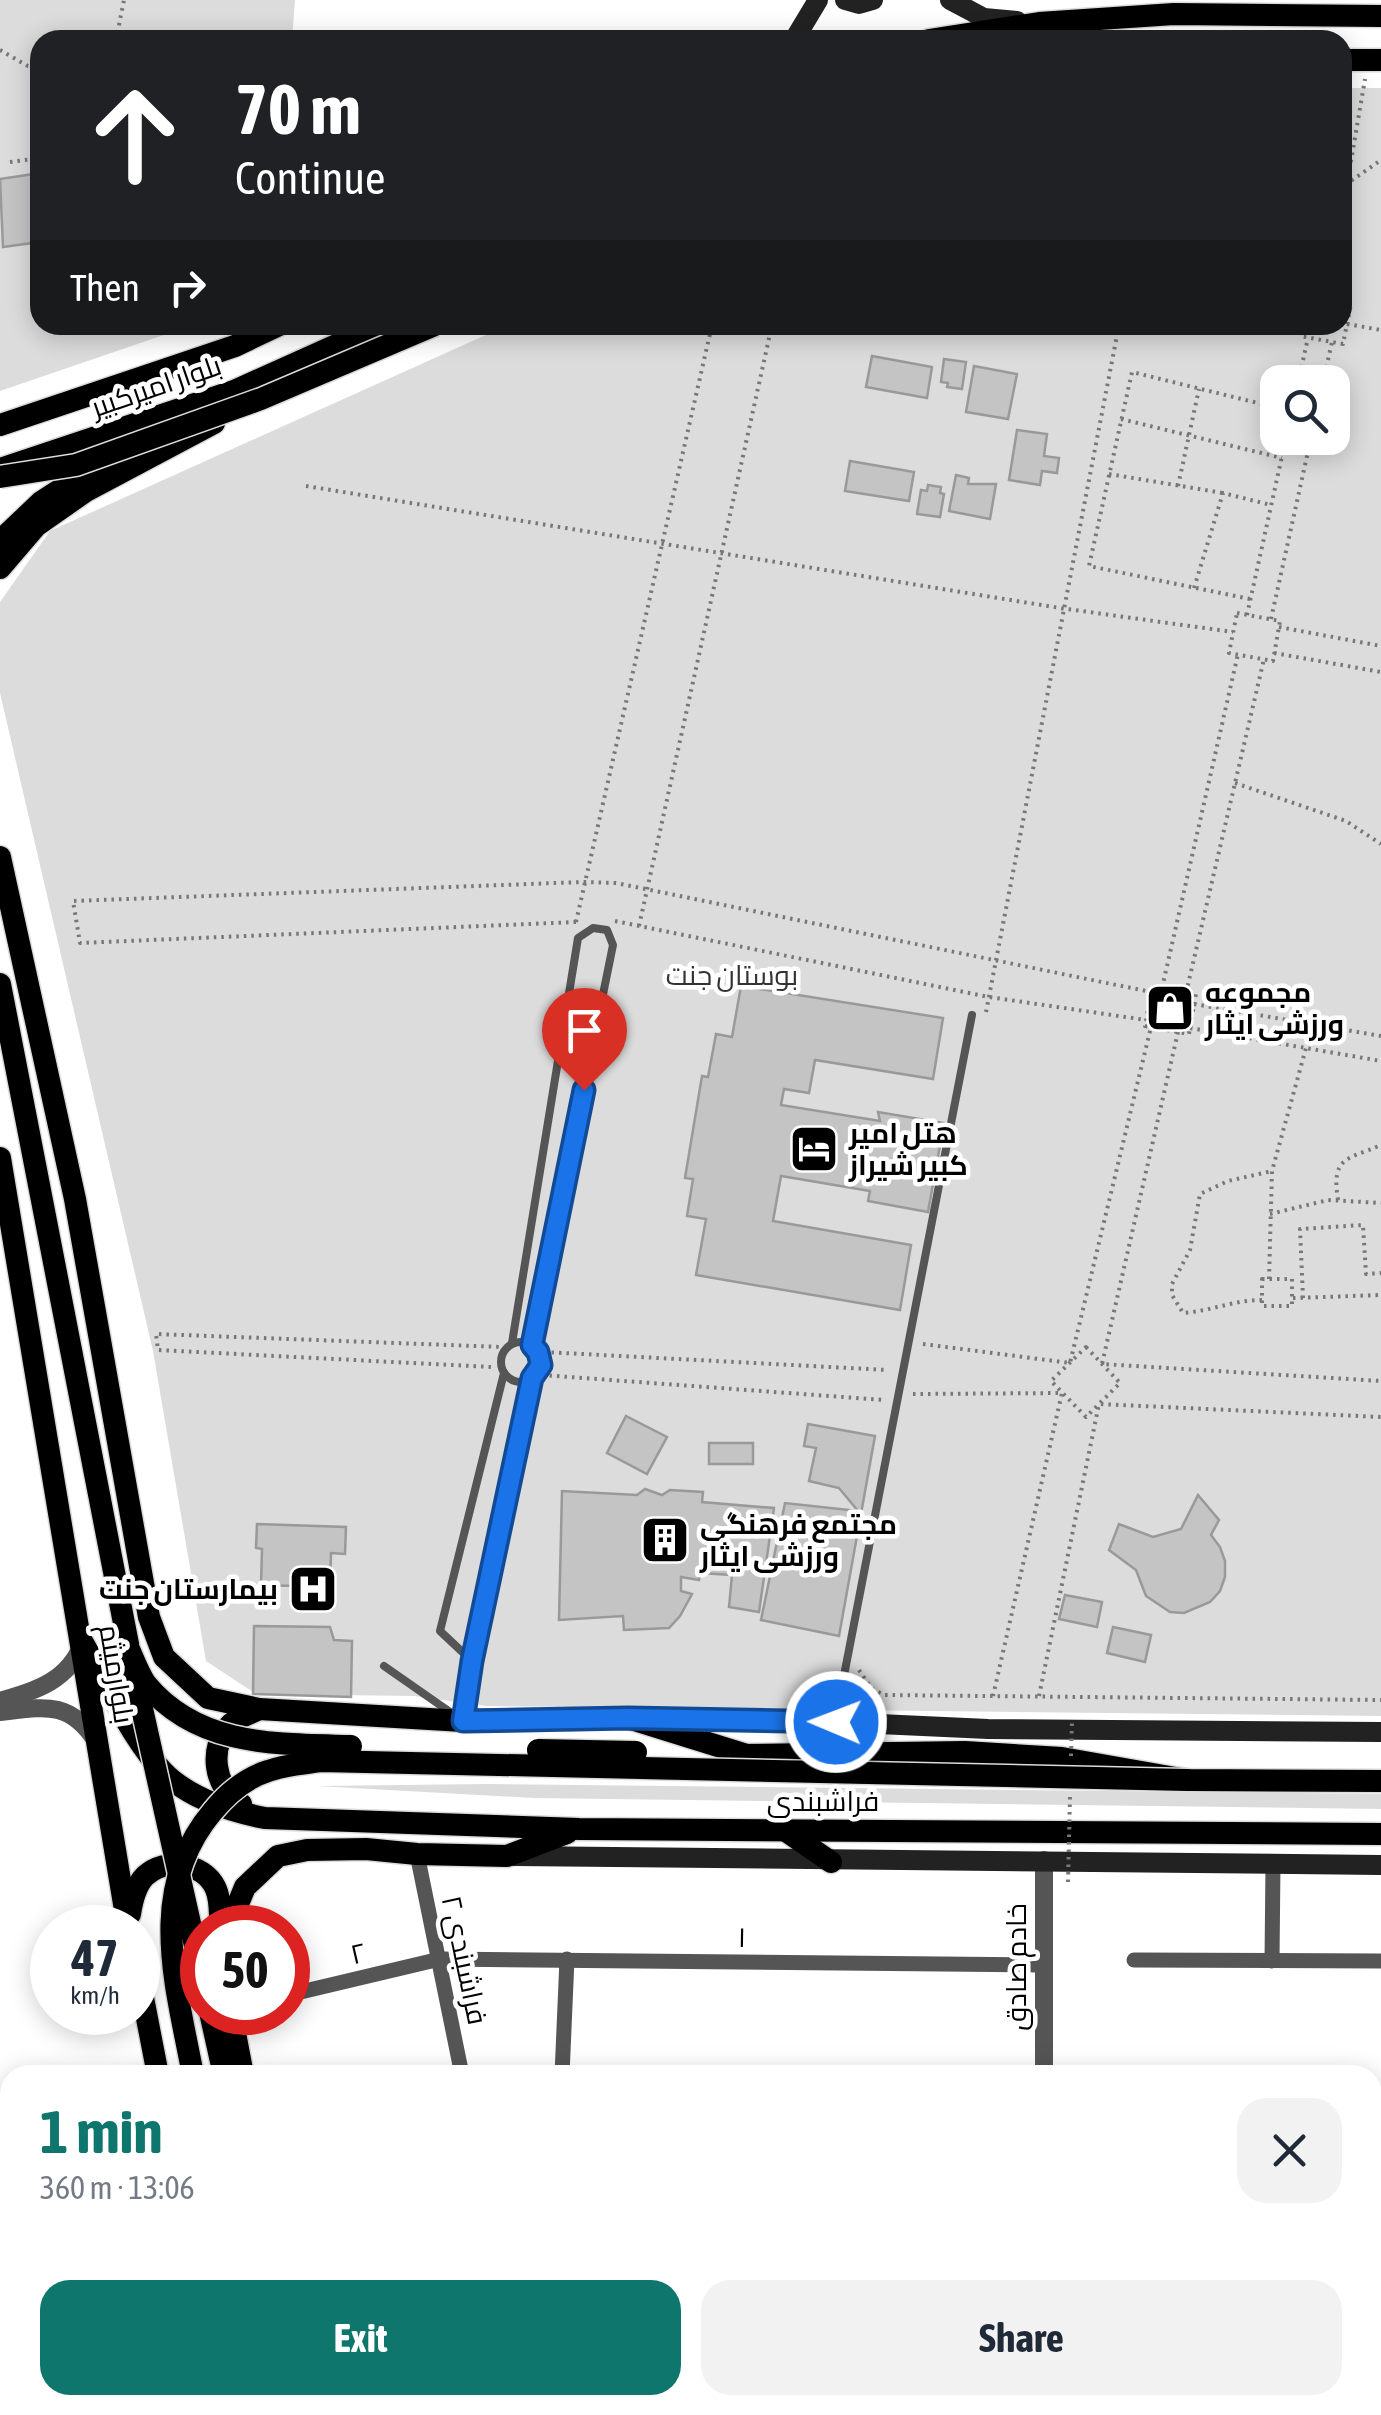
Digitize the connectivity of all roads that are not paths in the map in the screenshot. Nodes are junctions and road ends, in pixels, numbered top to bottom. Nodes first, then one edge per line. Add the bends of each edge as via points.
1 (818, 0) edge
2 (846, 0) edge
3 (872, 0) edge
4 (950, 0) edge
5 (1381, 16) edge
6 (1039, 23) junction
7 (800, 30) edge
8 (994, 30) edge
9 (258, 335) edge
10 (360, 335) edge
11 (412, 335) edge
12 (234, 391) junction
13 (261, 399) junction
14 (0, 425) edge
15 (0, 473) edge
16 (0, 541) edge
17 (0, 568) edge
18 (0, 857) edge
19 (0, 984) edge
20 (972, 1015) dead end
21 (0, 1158) edge
22 (0, 1256) edge
23 (509, 1345) junction
24 (535, 1348) junction
25 (34, 1371) junction
26 (502, 1371) junction
27 (534, 1376) junction
28 (83, 1643) junction
29 (129, 1649) junction
30 (472, 1661) junction
31 (384, 1666) dead end
32 (0, 1701) edge
33 (259, 1710) junction
34 (0, 1712) edge
35 (628, 1718) junction
36 (463, 1721) junction
37 (836, 1722) junction
38 (1381, 1732) edge
39 (97, 1742) junction
40 (853, 1753) junction
41 (750, 1756) junction
42 (1186, 1780) junction
43 (1381, 1781) edge
44 (265, 1818) junction
45 (579, 1829) junction
46 (786, 1831) junction
47 (1381, 1834) edge
48 (418, 1854) junction
49 (507, 1856) junction
50 (1044, 1860) junction
51 (831, 1862) junction
52 (1273, 1863) junction
53 (1381, 1865) edge
54 (124, 1905) edge
55 (132, 1905) edge
56 (186, 1905) edge
57 (218, 1905) edge
58 (238, 1905) edge
59 (440, 1959) junction
60 (567, 1960) junction
61 (1134, 1960) dead end
62 (1272, 1960) junction
63 (1381, 1961) edge
64 (1044, 1965) junction
65 (310, 1990) edge
66 (150, 2035) edge
67 (215, 2035) edge
68 (235, 2035) edge
69 (156, 2065) edge
70 (192, 2065) edge
71 (222, 2065) edge
72 (241, 2065) edge
73 (460, 2065) edge
74 (562, 2065) edge
75 (1044, 2065) edge

1 - 7 main road
2 - 3 main road
4 - 6 main road via 984,18
5 - 6 main road via 1174,14
6 - 8 main road
9 - 14 main road, بلوار امیرکبیر
10 - 12 main road, بلوار امیرکبیر
11 - 13 main road, bridge
12 - 15 main road, بلوار امیرکبیر
12 - 16 main road via 76,476
13 - 15 main road, bridge via 76,465
13 - 17 main road, bridge via 86,491 36,526
18 - 33 main road via 75,1198 149,1617 164,1657 208,1698
19 - 29 main road
20 - 37 lane
21 - 25 main road
22 - 25 main road
23 - 24 lane via 522,1341
23 - 24 lane via 578,938 593,928 607,930 614,945
23 - 26 lane
24 - 27 lane via 541,1365
25 - 28 main road, بلوارمیثم
26 - 27 lane via 515,1381
26 - 30 lane via 440,1630
27 - 30 lane
28 - 32 street via 67,1671 50,1684
28 - 39 main road, بلوارمیثم
28 - 44 main road, فراشبندی via 144,1747 173,1780 232,1812
29 - 41 main road, bridge via 145,1683 164,1700 210,1732 236,1738
29 - 56 main road, bridge
30 - 36 lane
31 - 36 lane
33 - 36 main road
33 - 44 main road via 231,1722 216,1746 218,1774 230,1798
34 - 39 street via 56,1708 73,1714
35 - 36 main road
35 - 37 main road
35 - 41 main road
37 - 38 main road via 988,1730
37 - 40 lane
39 - 54 main road, بلوارمیثم
40 - 41 main road
40 - 42 main road via 1062,1758
42 - 43 main road
42 - 70 main road, bridge via 321,1761 268,1771 223,1798 206,1819 172,1897 170,1935
44 - 45 main road, فراشبندی
45 - 46 main road, فراشبندی
45 - 49 main road
46 - 47 main road, فراشبندی
46 - 51 main road
48 - 49 main road
48 - 58 main road via 366,1849 278,1856 245,1887
48 - 59 street, ۲ فراشبندی
49 - 51 main road
50 - 51 main road
50 - 52 main road
50 - 64 street, خادم صادق
52 - 53 main road
52 - 62 street
55 - 57 main road via 145,1876 175,1865 205,1874
59 - 60 street, ۱
59 - 65 street, ۲
59 - 73 street, ۲ فراشبندی
60 - 64 street, ۱
60 - 74 street
61 - 62 street
62 - 63 street
64 - 75 street, خادم صادق
66 - 69 main road
67 - 71 main road
68 - 72 main road

